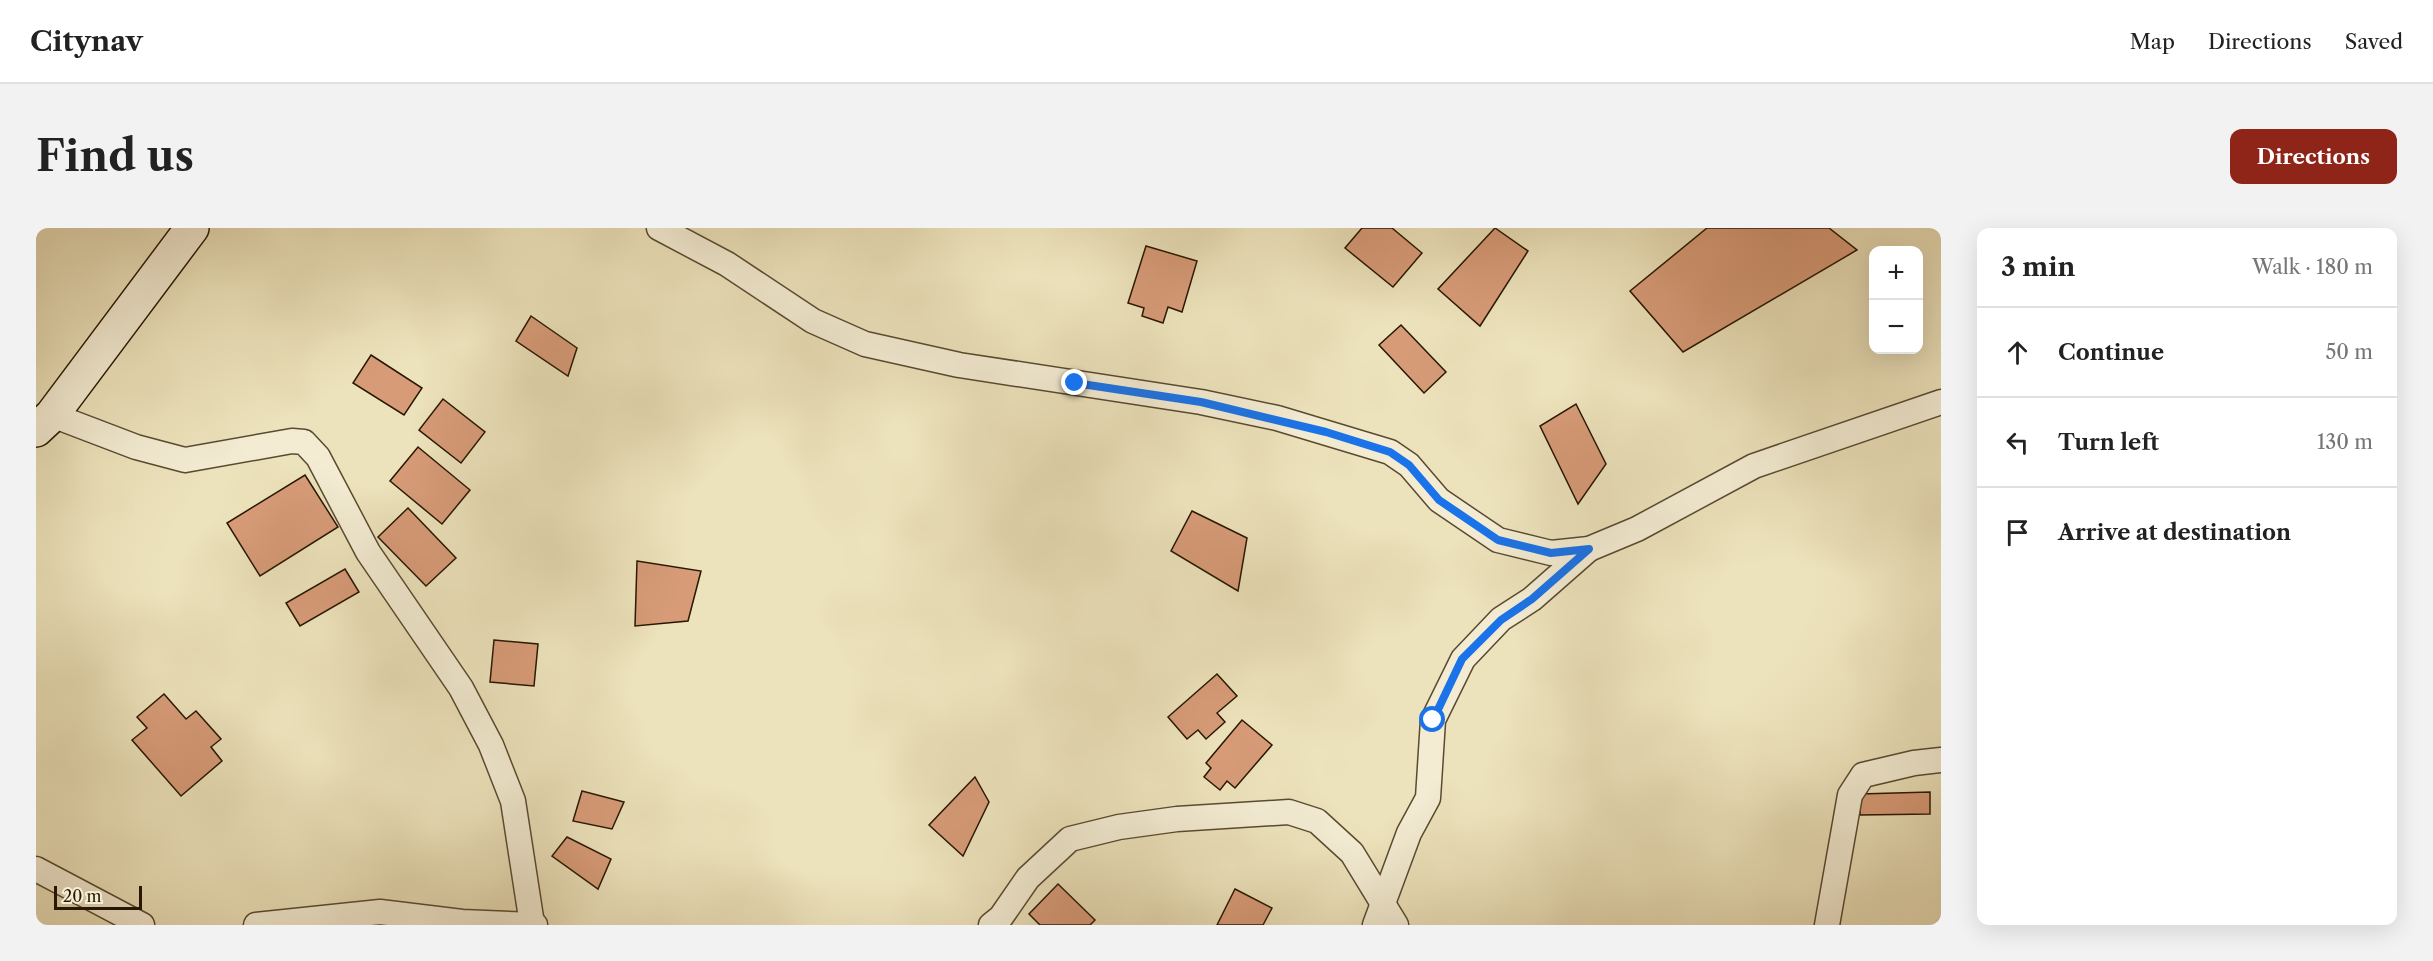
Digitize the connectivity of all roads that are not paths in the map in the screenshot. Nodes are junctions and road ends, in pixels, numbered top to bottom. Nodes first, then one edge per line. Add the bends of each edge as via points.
1 (192, 228) edge
2 (659, 228) edge
3 (1941, 402) edge
4 (41, 424) edge
5 (1589, 549) junction
6 (1941, 760) edge
7 (36, 868) edge
8 (1379, 915) edge
9 (142, 925) edge
10 (256, 925) edge
11 (533, 925) edge
12 (991, 925) edge
13 (1396, 925) edge
14 (1827, 925) edge

1 - 4 street
2 - 5 street via 727,264 813,321 865,344 959,365 1201,402 1317,429 1390,452 1409,465 1439,500 1498,540 1551,553
3 - 5 street via 1754,466 1637,529
4 - 11 street via 185,460 304,442 318,458 368,552 461,688 491,745 513,801
5 - 8 street via 1532,599 1501,620 1462,659 1433,720 1428,798 1409,834
6 - 14 street via 1863,775 1850,795
7 - 9 street
8 - 12 street via 1352,853 1317,821 1289,812 1221,814 1119,827 1070,839 1028,878
8 - 13 street
10 - 11 street via 380,912 462,922

